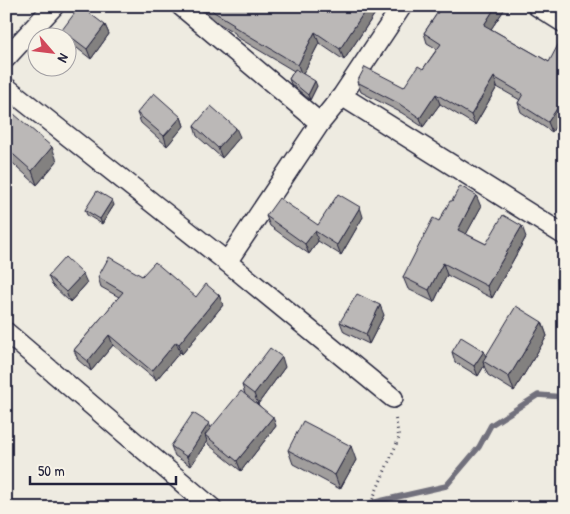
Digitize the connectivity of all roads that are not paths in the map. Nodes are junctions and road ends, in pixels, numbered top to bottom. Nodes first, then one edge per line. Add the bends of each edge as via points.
1 (54, 6) edge
2 (181, 6) edge
3 (402, 6) edge
4 (537, 6) edge
5 (564, 23) edge
6 (6, 58) edge
7 (6, 87) edge
8 (342, 96) junction
9 (320, 123) junction
10 (564, 235) edge
11 (227, 262) junction
12 (6, 332) edge
13 (393, 398) road end
14 (212, 508) edge

1 - 6 street
2 - 9 street
3 - 8 street
4 - 5 street
7 - 11 street
8 - 9 street
8 - 10 street
9 - 11 street
11 - 13 street
12 - 14 street

